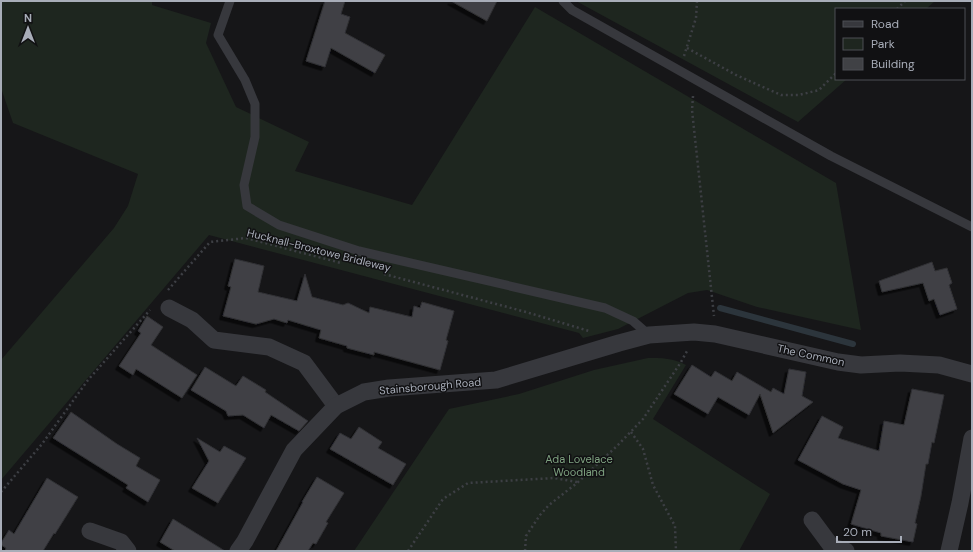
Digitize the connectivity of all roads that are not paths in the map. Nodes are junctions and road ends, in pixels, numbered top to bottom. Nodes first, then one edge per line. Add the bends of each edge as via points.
1 (230, 1) edge
2 (564, 1) edge
3 (972, 227) edge
4 (162, 303) road end
5 (649, 335) junction
6 (972, 374) edge
7 (336, 406) junction
8 (972, 438) edge
9 (966, 504) edge
10 (812, 520) dead end
11 (90, 531) dead end
12 (128, 551) edge
13 (238, 551) edge
14 (846, 551) edge
15 (948, 551) edge

1 - 5 lane via 218,35 245,80 255,104 255,137 244,185 247,206 279,225 359,251 605,308 633,321
2 - 3 lane via 572,10 831,156
4 - 7 street via 192,320 214,340 269,347 304,363
5 - 6 street, The Common via 694,332 714,334 838,362 861,365 939,365
5 - 7 street, Stainsborough Road via 496,380 364,392
7 - 13 street, Stainsborough Road via 294,450
8 - 9 street
9 - 15 street
10 - 14 street via 832,547
11 - 12 street via 121,542

